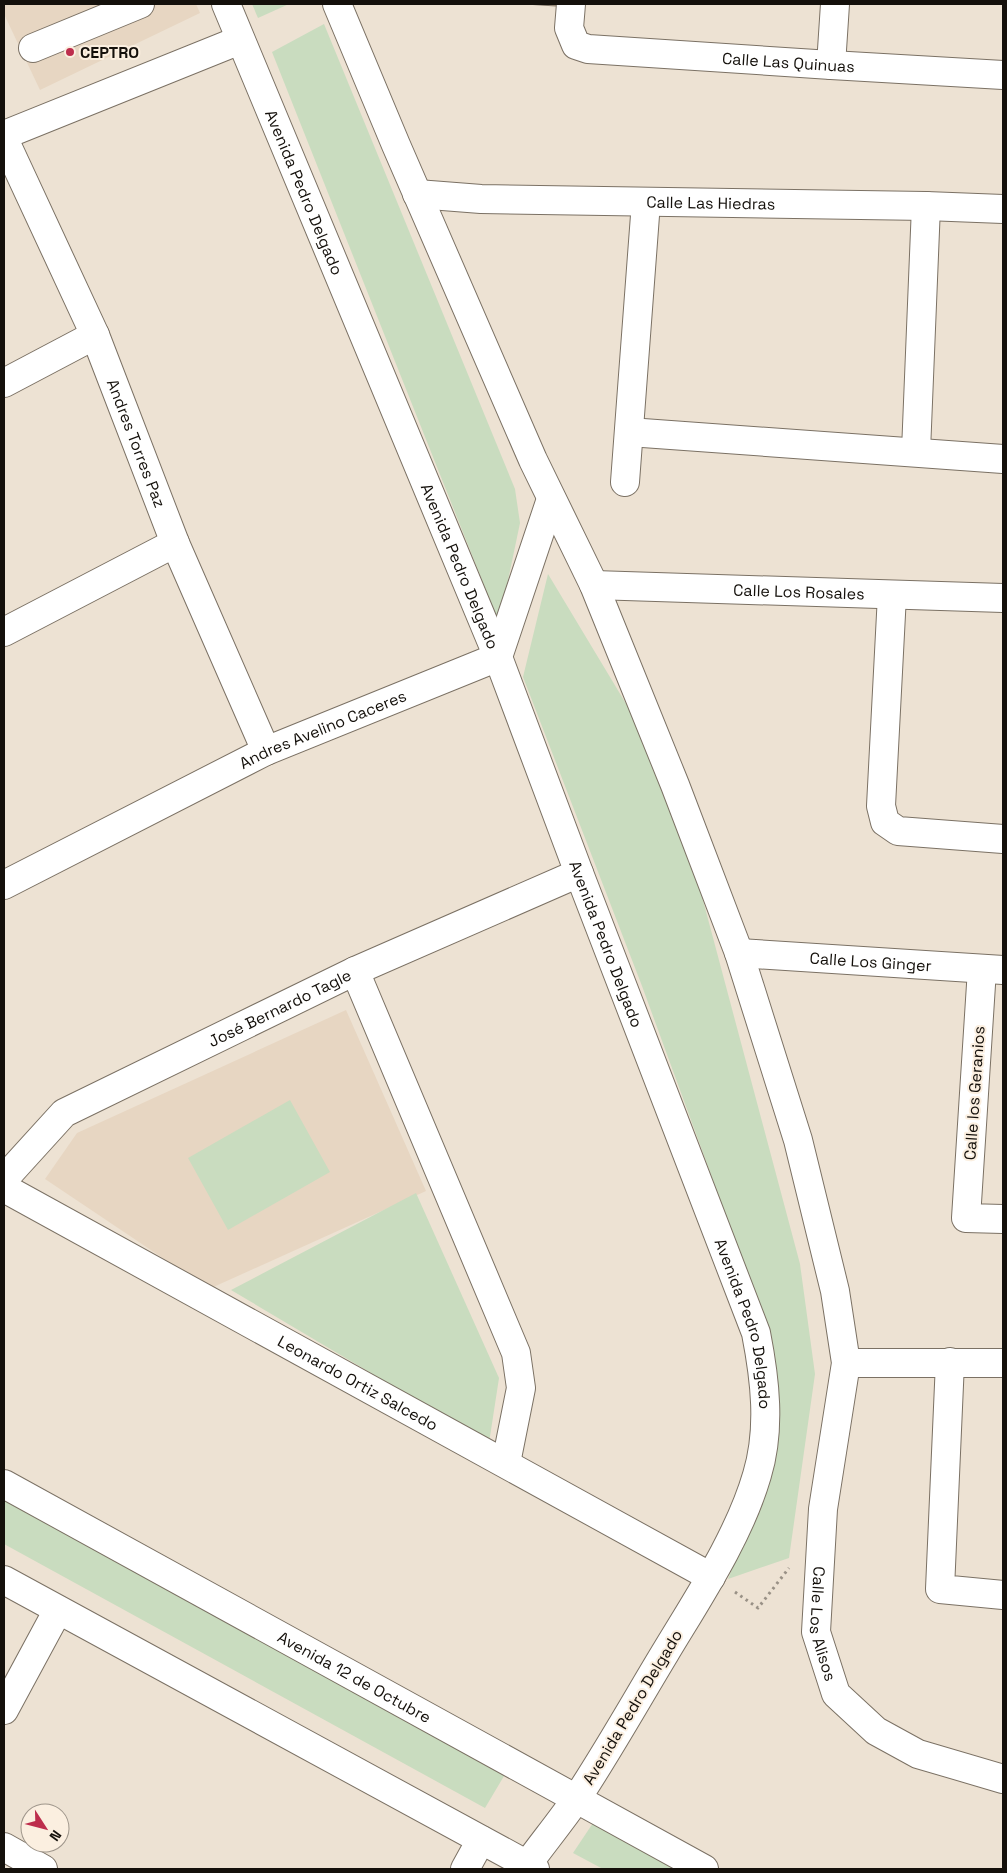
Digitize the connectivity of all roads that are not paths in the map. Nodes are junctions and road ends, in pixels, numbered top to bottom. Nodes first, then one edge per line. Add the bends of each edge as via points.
1 (140, 4) edge
2 (226, 4) edge
3 (336, 4) edge
4 (571, 4) edge
5 (835, 4) edge
6 (240, 40) junction
7 (33, 48) dead end
8 (831, 66) junction
9 (1003, 74) edge
10 (4, 134) edge
11 (4, 139) edge
12 (417, 194) junction
13 (646, 202) junction
14 (926, 206) junction
15 (1003, 209) edge
16 (95, 335) junction
17 (4, 383) edge
18 (629, 432) junction
19 (916, 451) junction
20 (1003, 459) edge
21 (625, 482) dead end
22 (551, 499) junction
23 (175, 542) junction
24 (594, 585) junction
25 (892, 595) junction
26 (1003, 598) edge
27 (4, 632) edge
28 (498, 656) junction
29 (266, 751) junction
30 (1003, 839) edge
31 (579, 873) junction
32 (4, 885) edge
33 (739, 953) junction
34 (992, 969) edge
35 (355, 971) junction
36 (4, 1179) edge
37 (4, 1188) edge
38 (1003, 1219) edge
39 (950, 1362) junction
40 (846, 1363) junction
41 (1003, 1363) edge
42 (506, 1463) junction
43 (4, 1484) edge
44 (711, 1577) junction
45 (4, 1580) edge
46 (1003, 1595) edge
47 (58, 1610) junction
48 (4, 1710) edge
49 (1003, 1779) edge
50 (576, 1799) junction
51 (481, 1840) junction
52 (4, 1847) edge
53 (531, 1867) edge
54 (43, 1869) edge
55 (465, 1869) edge
56 (704, 1869) edge

1 - 7 street
2 - 6 street, Avenida Pedro Delgado
3 - 12 street
4 - 8 street, Calle Las Quinuas via 569,28 576,45 588,49
5 - 8 street
6 - 10 street
6 - 28 street, Avenida Pedro Delgado
8 - 9 street, Calle Las Quinuas
11 - 16 street, Andres Torres Paz
12 - 13 street, Calle Las Hiedras via 481,199
12 - 22 street
13 - 14 street, Calle Las Hiedras
13 - 18 street
14 - 15 street, Calle Las Hiedras
14 - 19 street
16 - 17 street
16 - 23 street, Andres Torres Paz
18 - 19 street
18 - 21 street
19 - 20 street
22 - 24 street
22 - 28 street
23 - 27 street
23 - 29 street, Andres Torres Paz
24 - 25 street, Calle Los Rosales
24 - 33 street
25 - 26 street, Calle Los Rosales
25 - 30 street via 881,806 885,822 898,831
28 - 29 street, Andres Avelino Caceres
28 - 31 street, Avenida Pedro Delgado
29 - 32 street, Andres Avelino Caceres
31 - 35 street, José Bernardo Tagle
31 - 44 street, Avenida Pedro Delgado via 756,1333 763,1367 764,1438 758,1474 745,1509
33 - 34 street, Calle Los Ginger
33 - 40 street via 798,1140 835,1291
34 - 38 street, Calle los Geranios via 966,1218
35 - 36 street, José Bernardo Tagle via 64,1113
35 - 42 street via 516,1353 521,1388
37 - 42 street, Leonardo Ortiz Salcedo
39 - 40 street
39 - 41 street
39 - 46 street via 940,1589
40 - 49 street, Calle Los Alisos via 823,1509 816,1632 836,1694 876,1731 918,1754
42 - 44 street, Leonardo Ortiz Salcedo
43 - 50 street, Avenida 12 de Octubre
44 - 50 street, Avenida Pedro Delgado
45 - 47 street
47 - 48 street
47 - 51 street
50 - 53 street, Avenida Pedro Delgado
50 - 56 street, Avenida 12 de Octubre
51 - 53 street
51 - 55 street
52 - 54 street

